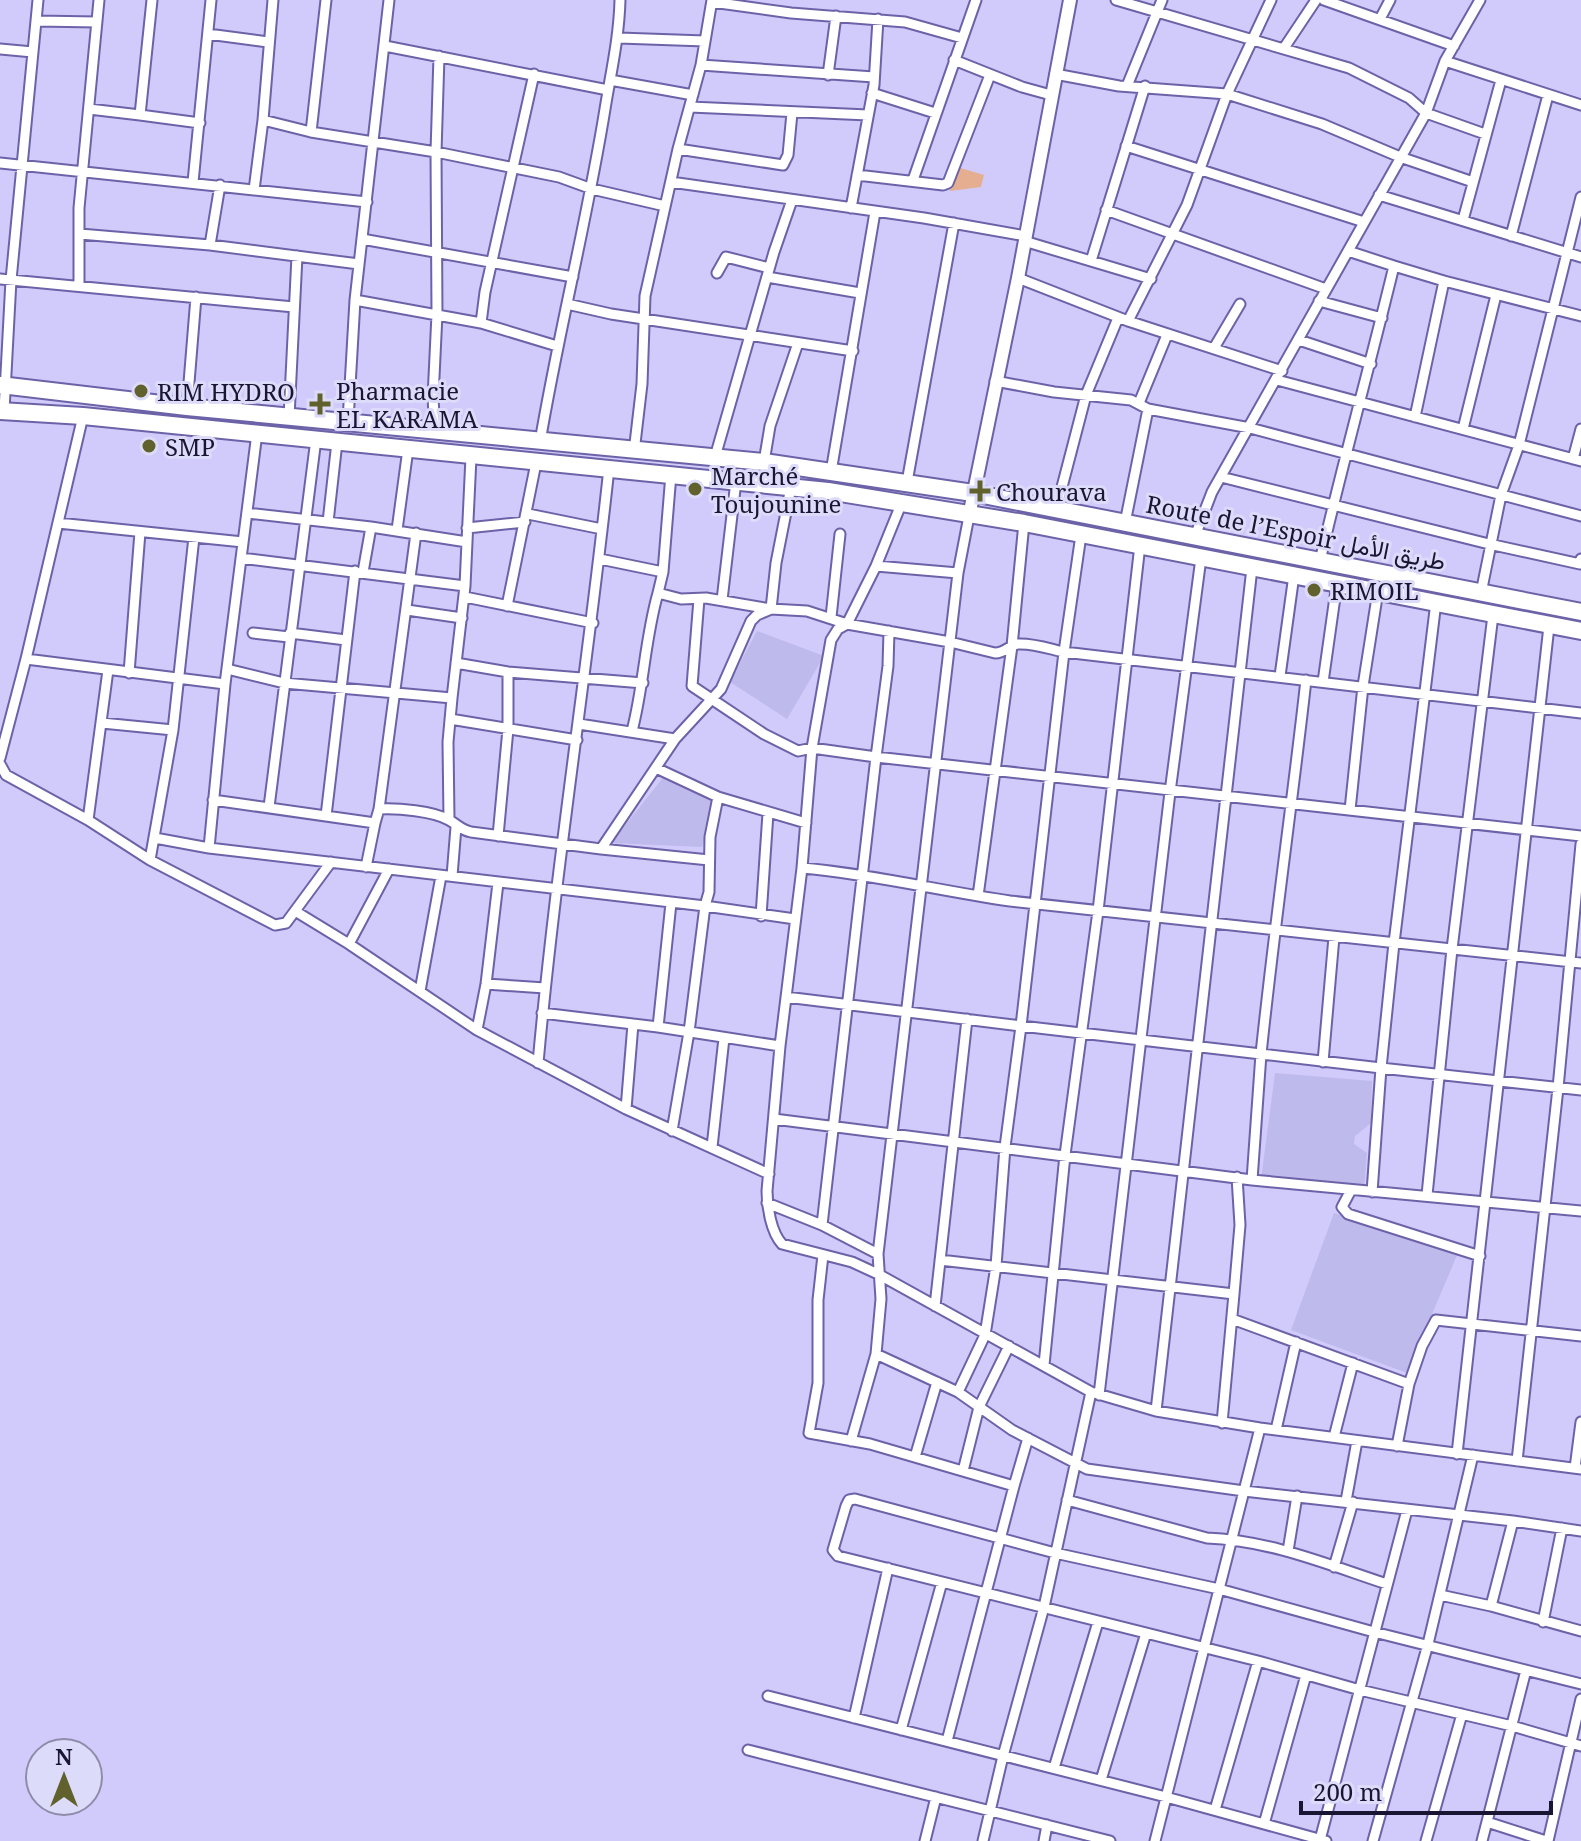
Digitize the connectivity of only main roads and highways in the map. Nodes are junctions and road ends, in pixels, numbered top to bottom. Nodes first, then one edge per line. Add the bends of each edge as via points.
1 (2, 386) edge
2 (2, 411) edge
3 (1581, 612) edge
4 (1581, 631) edge

1 - 3 highway, Route de l’Espoir طريق الأمل via 764,462 907,482
2 - 4 highway, Route de l’Espoir طريق الأمل via 671,474 902,502

